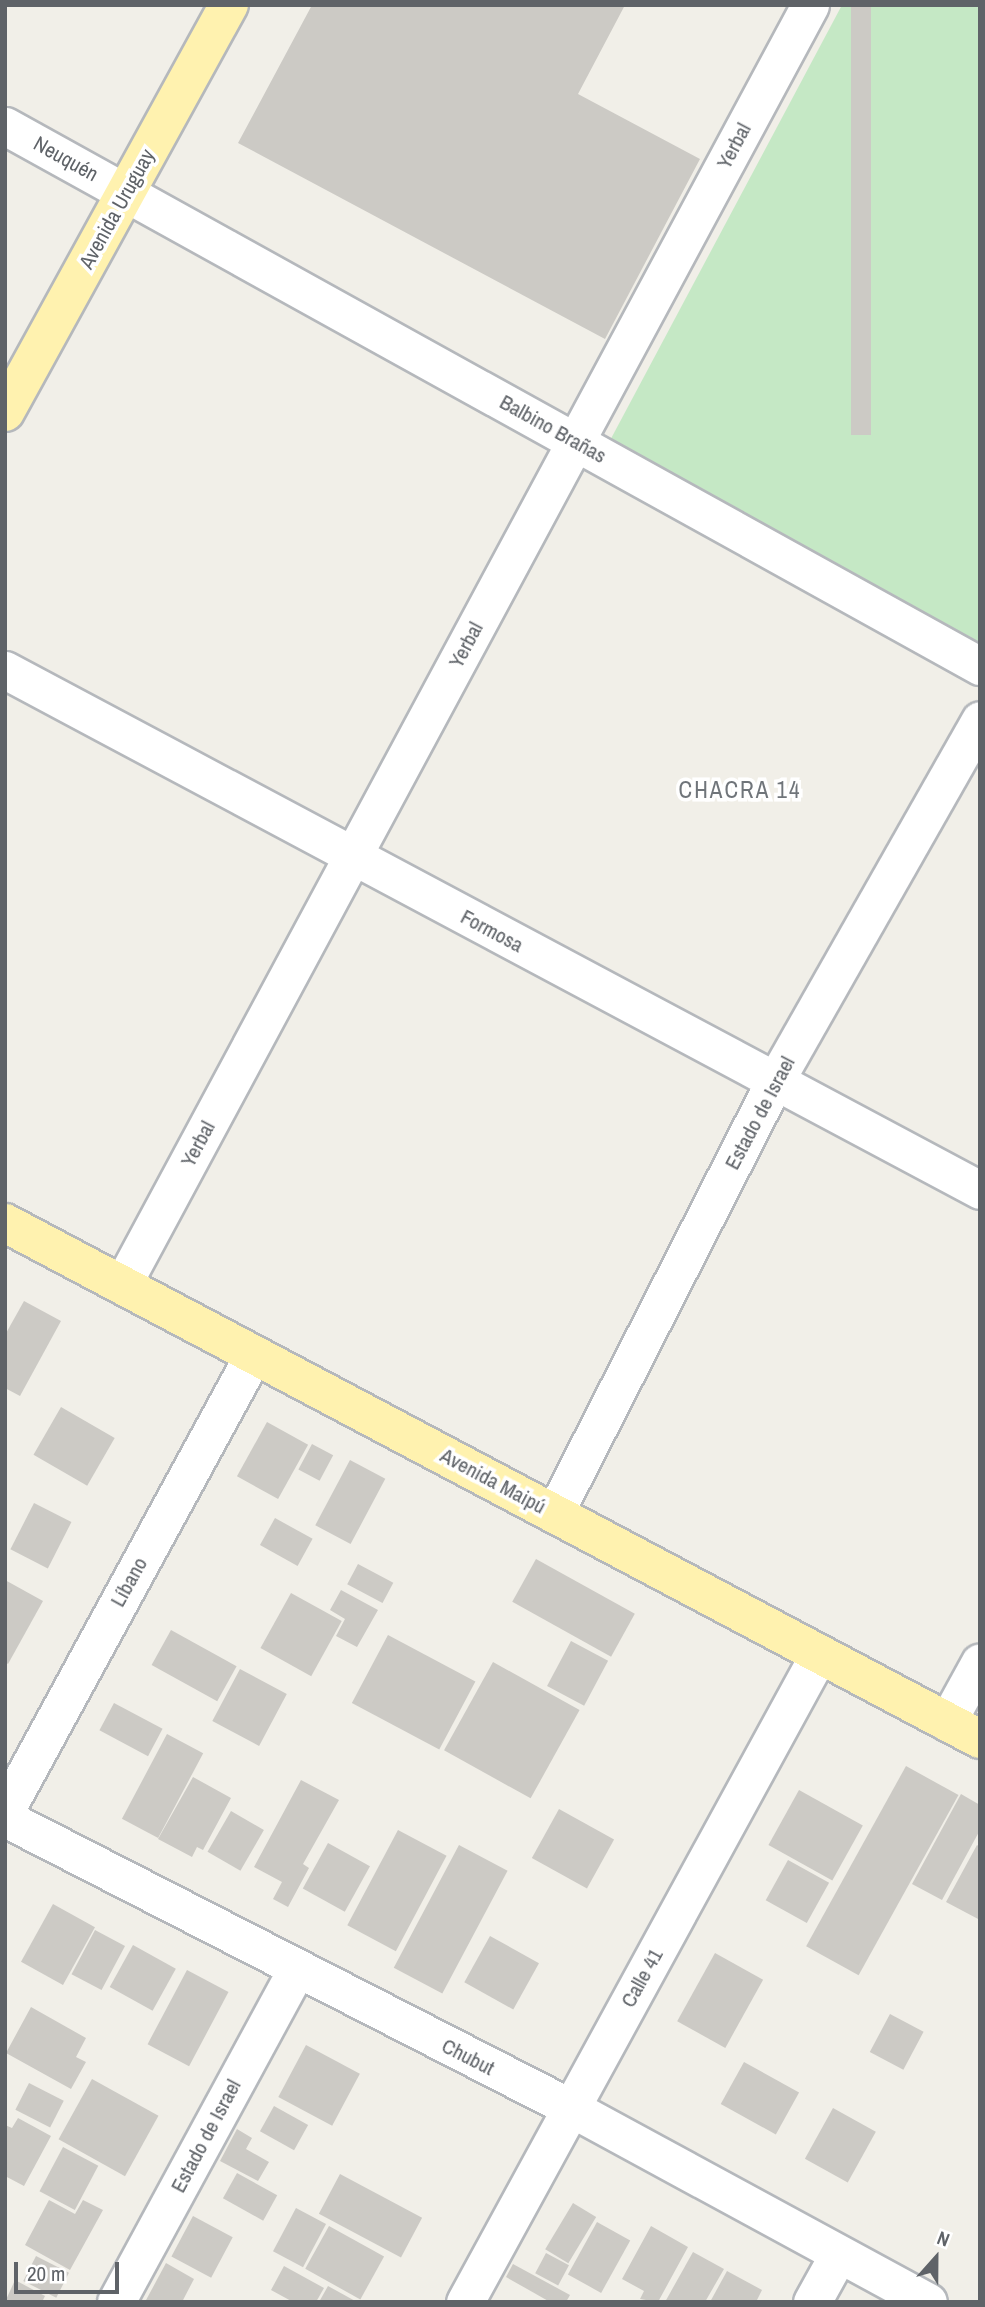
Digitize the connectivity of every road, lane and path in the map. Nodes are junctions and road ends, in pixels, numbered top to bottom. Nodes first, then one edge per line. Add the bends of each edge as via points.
1 (229, 5) edge
2 (810, 5) edge
3 (5, 126) edge
4 (126, 192) junction
5 (5, 412) edge
6 (575, 442) junction
7 (980, 666) edge
8 (5, 670) edge
9 (980, 720) edge
10 (352, 856) junction
11 (775, 1081) junction
12 (980, 1190) edge
13 (5, 1223) edge
14 (122, 1285) junction
15 (254, 1354) junction
16 (554, 1514) junction
17 (818, 1654) junction
18 (980, 1662) edge
19 (964, 1730) edge
20 (5, 1811) edge
21 (5, 1818) edge
22 (296, 1971) junction
23 (570, 2108) junction
24 (838, 2255) junction
25 (117, 2302) edge
26 (465, 2302) edge
27 (812, 2302) edge
28 (928, 2302) edge

1 - 4 main road, Avenida Uruguay
2 - 6 street, Yerbal
3 - 4 street, Neuquén
4 - 5 main road, Avenida Uruguay
4 - 6 street, Balbino Brañas
6 - 7 street, Balbino Brañas
6 - 10 street, Yerbal
8 - 10 street, Formosa
9 - 11 street, Estado de Israel
10 - 11 street, Formosa
10 - 14 street, Yerbal
11 - 12 street, Formosa
11 - 16 street, Estado de Israel
13 - 14 main road, Avenida Maipú
14 - 15 main road, Avenida Maipú
15 - 16 main road, Avenida Maipú
15 - 20 street, Líbano
16 - 17 main road, Avenida Maipú
17 - 19 main road, Avenida Maipú
17 - 23 street, Calle 41
18 - 19 street
21 - 22 street, Chubut
22 - 23 street, Chubut
22 - 25 street, Estado de Israel
23 - 24 street, Chubut
23 - 26 street, Calle 41
24 - 27 street
24 - 28 street, Chubut

